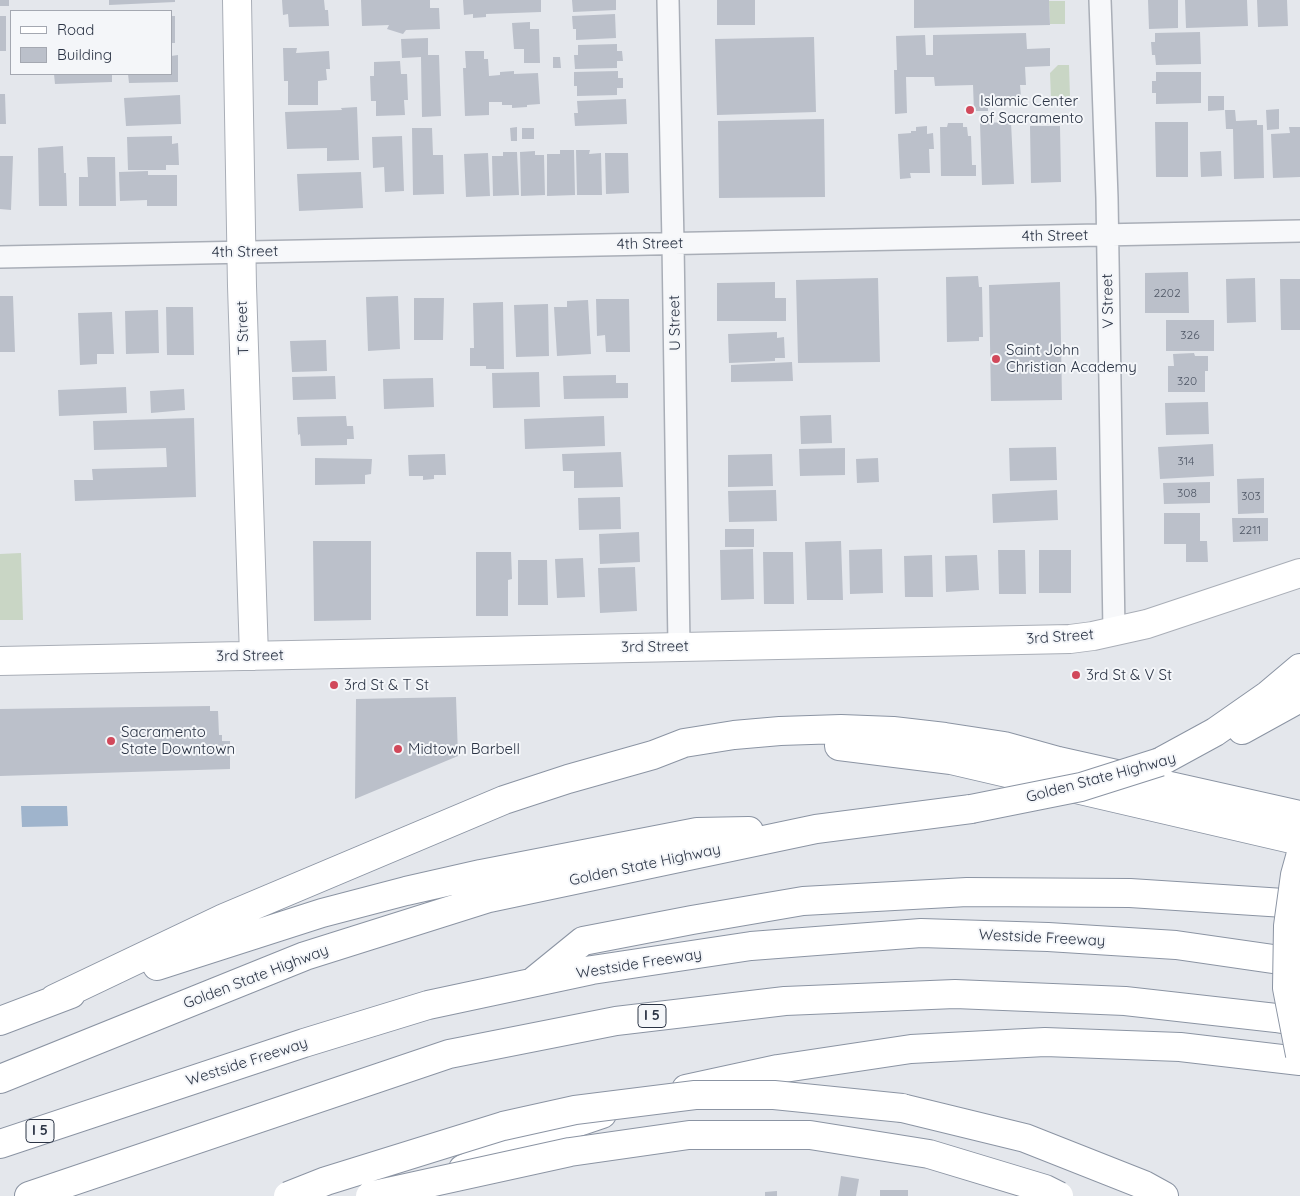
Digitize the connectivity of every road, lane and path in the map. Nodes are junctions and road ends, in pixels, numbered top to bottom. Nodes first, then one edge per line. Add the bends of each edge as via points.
1 (237, 0) edge
2 (668, 0) edge
3 (1100, 0) edge
4 (1300, 231) edge
5 (1107, 235) junction
6 (673, 243) junction
7 (241, 252) junction
8 (0, 257) edge
9 (1300, 573) edge
10 (1114, 631) junction
11 (679, 646) junction
12 (254, 656) junction
13 (0, 662) edge
14 (1300, 668) edge
15 (1300, 698) edge
16 (653, 755) junction
17 (1160, 762) junction
18 (1300, 815) edge
19 (816, 829) junction
20 (1300, 841) edge
21 (1300, 857) edge
22 (1300, 904) edge
23 (1300, 963) edge
24 (532, 982) junction
25 (54, 999) junction
26 (0, 1021) edge
27 (1300, 1022) edge
28 (1300, 1055) edge
29 (1300, 1061) edge
30 (0, 1079) edge
31 (0, 1144) edge
32 (29, 1196) edge
33 (288, 1196) edge
34 (370, 1196) edge
35 (404, 1196) edge
36 (1059, 1196) edge
37 (1164, 1196) edge

1 - 7 main road, T Street
2 - 6 street, U Street
3 - 5 street, V Street
4 - 5 street, 4th Street
5 - 6 street, 4th Street
5 - 10 street, V Street
6 - 7 street, 4th Street
6 - 11 street, U Street
7 - 8 street, 4th Street
7 - 12 main road, T Street
9 - 10 main road, 3rd Street via 1146,624
10 - 11 main road, 3rd Street via 1054,640
11 - 12 main road, 3rd Street
12 - 13 main road, 3rd Street
14 - 17 main road via 1215,732
15 - 17 main road, Golden State Highway via 1254,725
16 - 18 main road via 684,743 771,732 893,731 1004,746
16 - 20 main road via 689,756 734,749 828,745 951,760
16 - 25 main road via 504,800 224,918
17 - 19 main road, Golden State Highway, bridge via 1080,787 971,809
19 - 25 main road via 696,832 481,874 313,916
19 - 30 main road, Golden State Highway via 489,898 305,956
21 - 28 main road, bridge via 1288,926 1287,980
22 - 24 main road via 1130,893 976,892 803,901 583,941
23 - 24 main road, Westside Freeway / I 5 via 1176,945 1048,936 921,933 751,946
24 - 31 main road, Westside Freeway / I 5 via 428,1005
25 - 26 main road
27 - 32 main road, I 5 via 1125,1000 955,994 785,1001 616,1021 449,1054
29 - 35 main road via 1180,1047 1046,1042 911,1049 778,1069 653,1097 534,1137
33 - 37 main road, bridge via 503,1126 574,1110 695,1095 774,1095 902,1108 1025,1138
34 - 36 main road, bridge via 570,1152 689,1135 810,1135 929,1154

